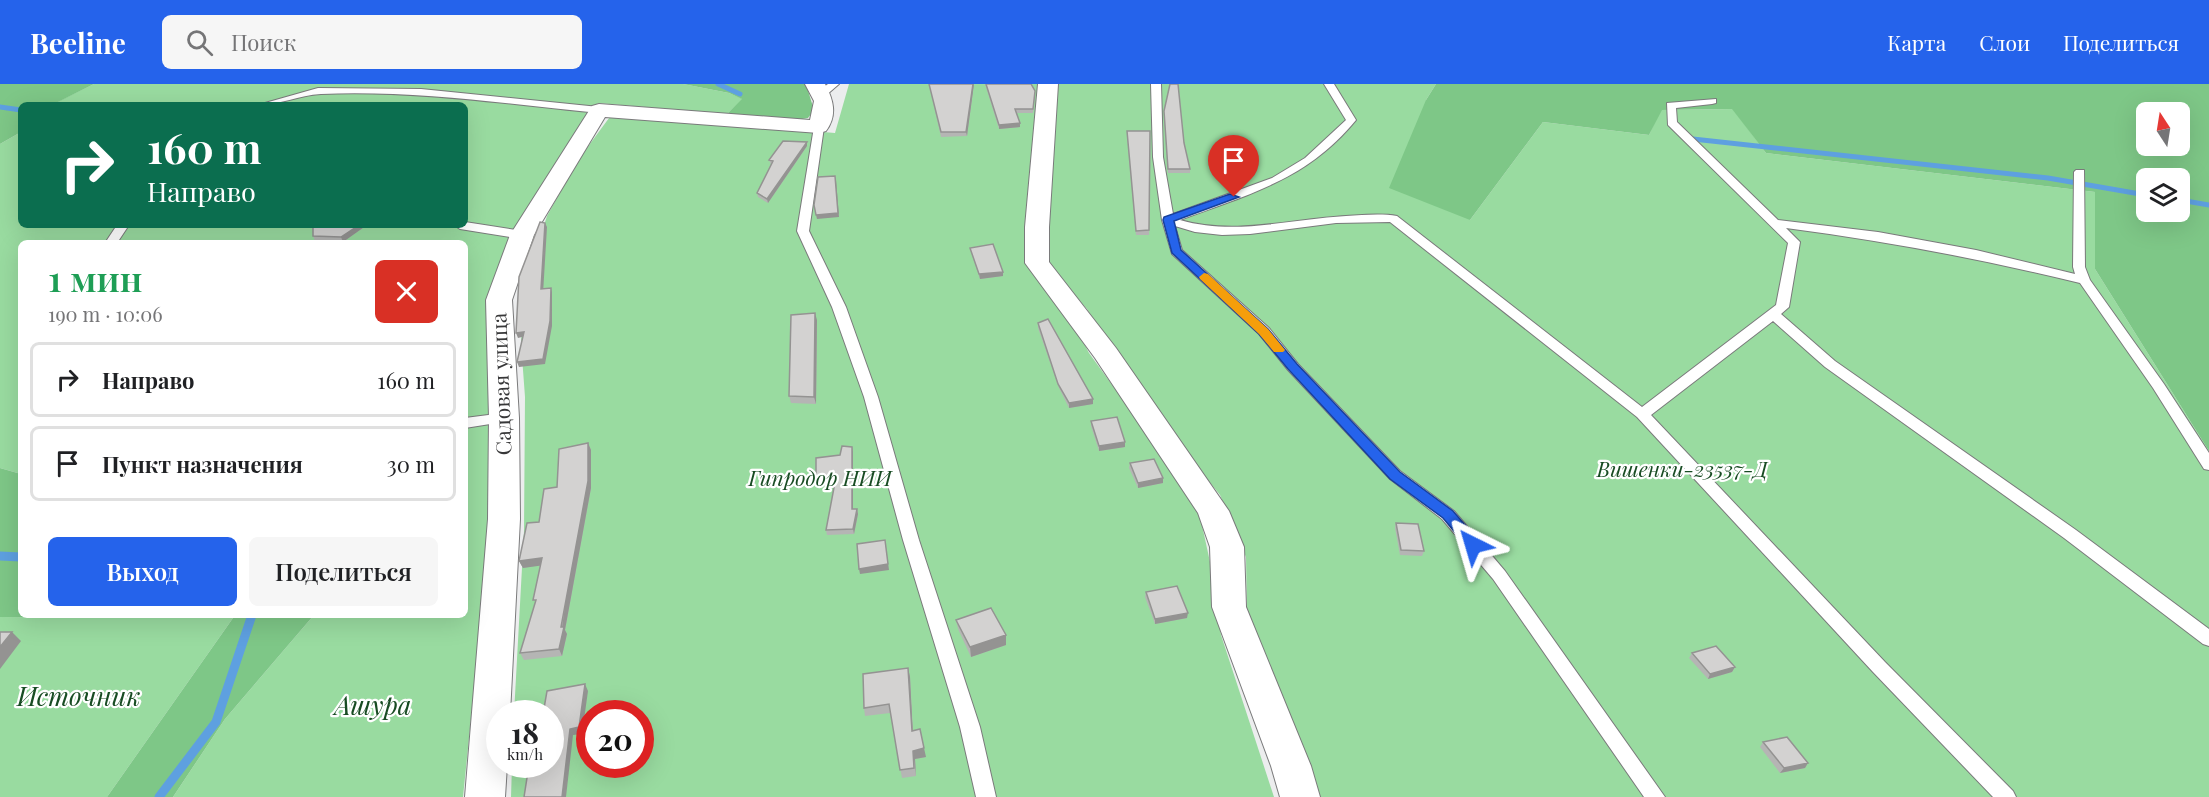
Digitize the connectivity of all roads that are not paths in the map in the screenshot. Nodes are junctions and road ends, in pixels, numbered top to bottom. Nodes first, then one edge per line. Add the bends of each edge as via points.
1 (1048, 84) edge
2 (1156, 84) edge
3 (1329, 84) edge
4 (318, 88) edge
5 (823, 88) edge
6 (1712, 101) dead end
7 (273, 102) edge
8 (599, 110) junction
9 (819, 127) junction
10 (2080, 172) dead end
11 (1168, 220) junction
12 (1775, 223) junction
13 (468, 226) edge
14 (522, 235) junction
15 (2084, 280) junction
16 (1773, 314) junction
17 (1642, 414) junction
18 (504, 418) junction
19 (468, 423) edge
20 (2209, 465) edge
21 (2209, 639) edge
22 (485, 797) edge
23 (986, 797) edge
24 (1300, 797) edge
25 (1655, 797) edge
26 (2006, 797) edge

1 - 24 street via 1037,263 1106,354 1213,512 1227,547 1229,607
2 - 11 lane via 1158,157
3 - 11 lane via 1351,120 1309,160 1276,180
4 - 7 lane
4 - 8 lane via 421,92
5 - 9 street
6 - 12 lane via 1671,105 1672,123
8 - 9 street
8 - 14 street, Садовая улица
9 - 23 lane via 803,231 838,307 871,397 970,727
10 - 15 lane via 2079,267
11 - 17 lane via 1230,232 1370,217 1393,219
11 - 25 lane via 1176,251 1264,331 1395,476 1448,514 1499,575
12 - 15 lane via 1976,254
12 - 16 lane via 1794,242 1782,307
13 - 14 lane
14 - 18 street, Садовая улица via 499,300
15 - 20 lane
16 - 17 lane
16 - 21 lane via 1830,364 2070,534
17 - 26 lane
18 - 19 lane
18 - 22 street, Садовая улица via 504,519

